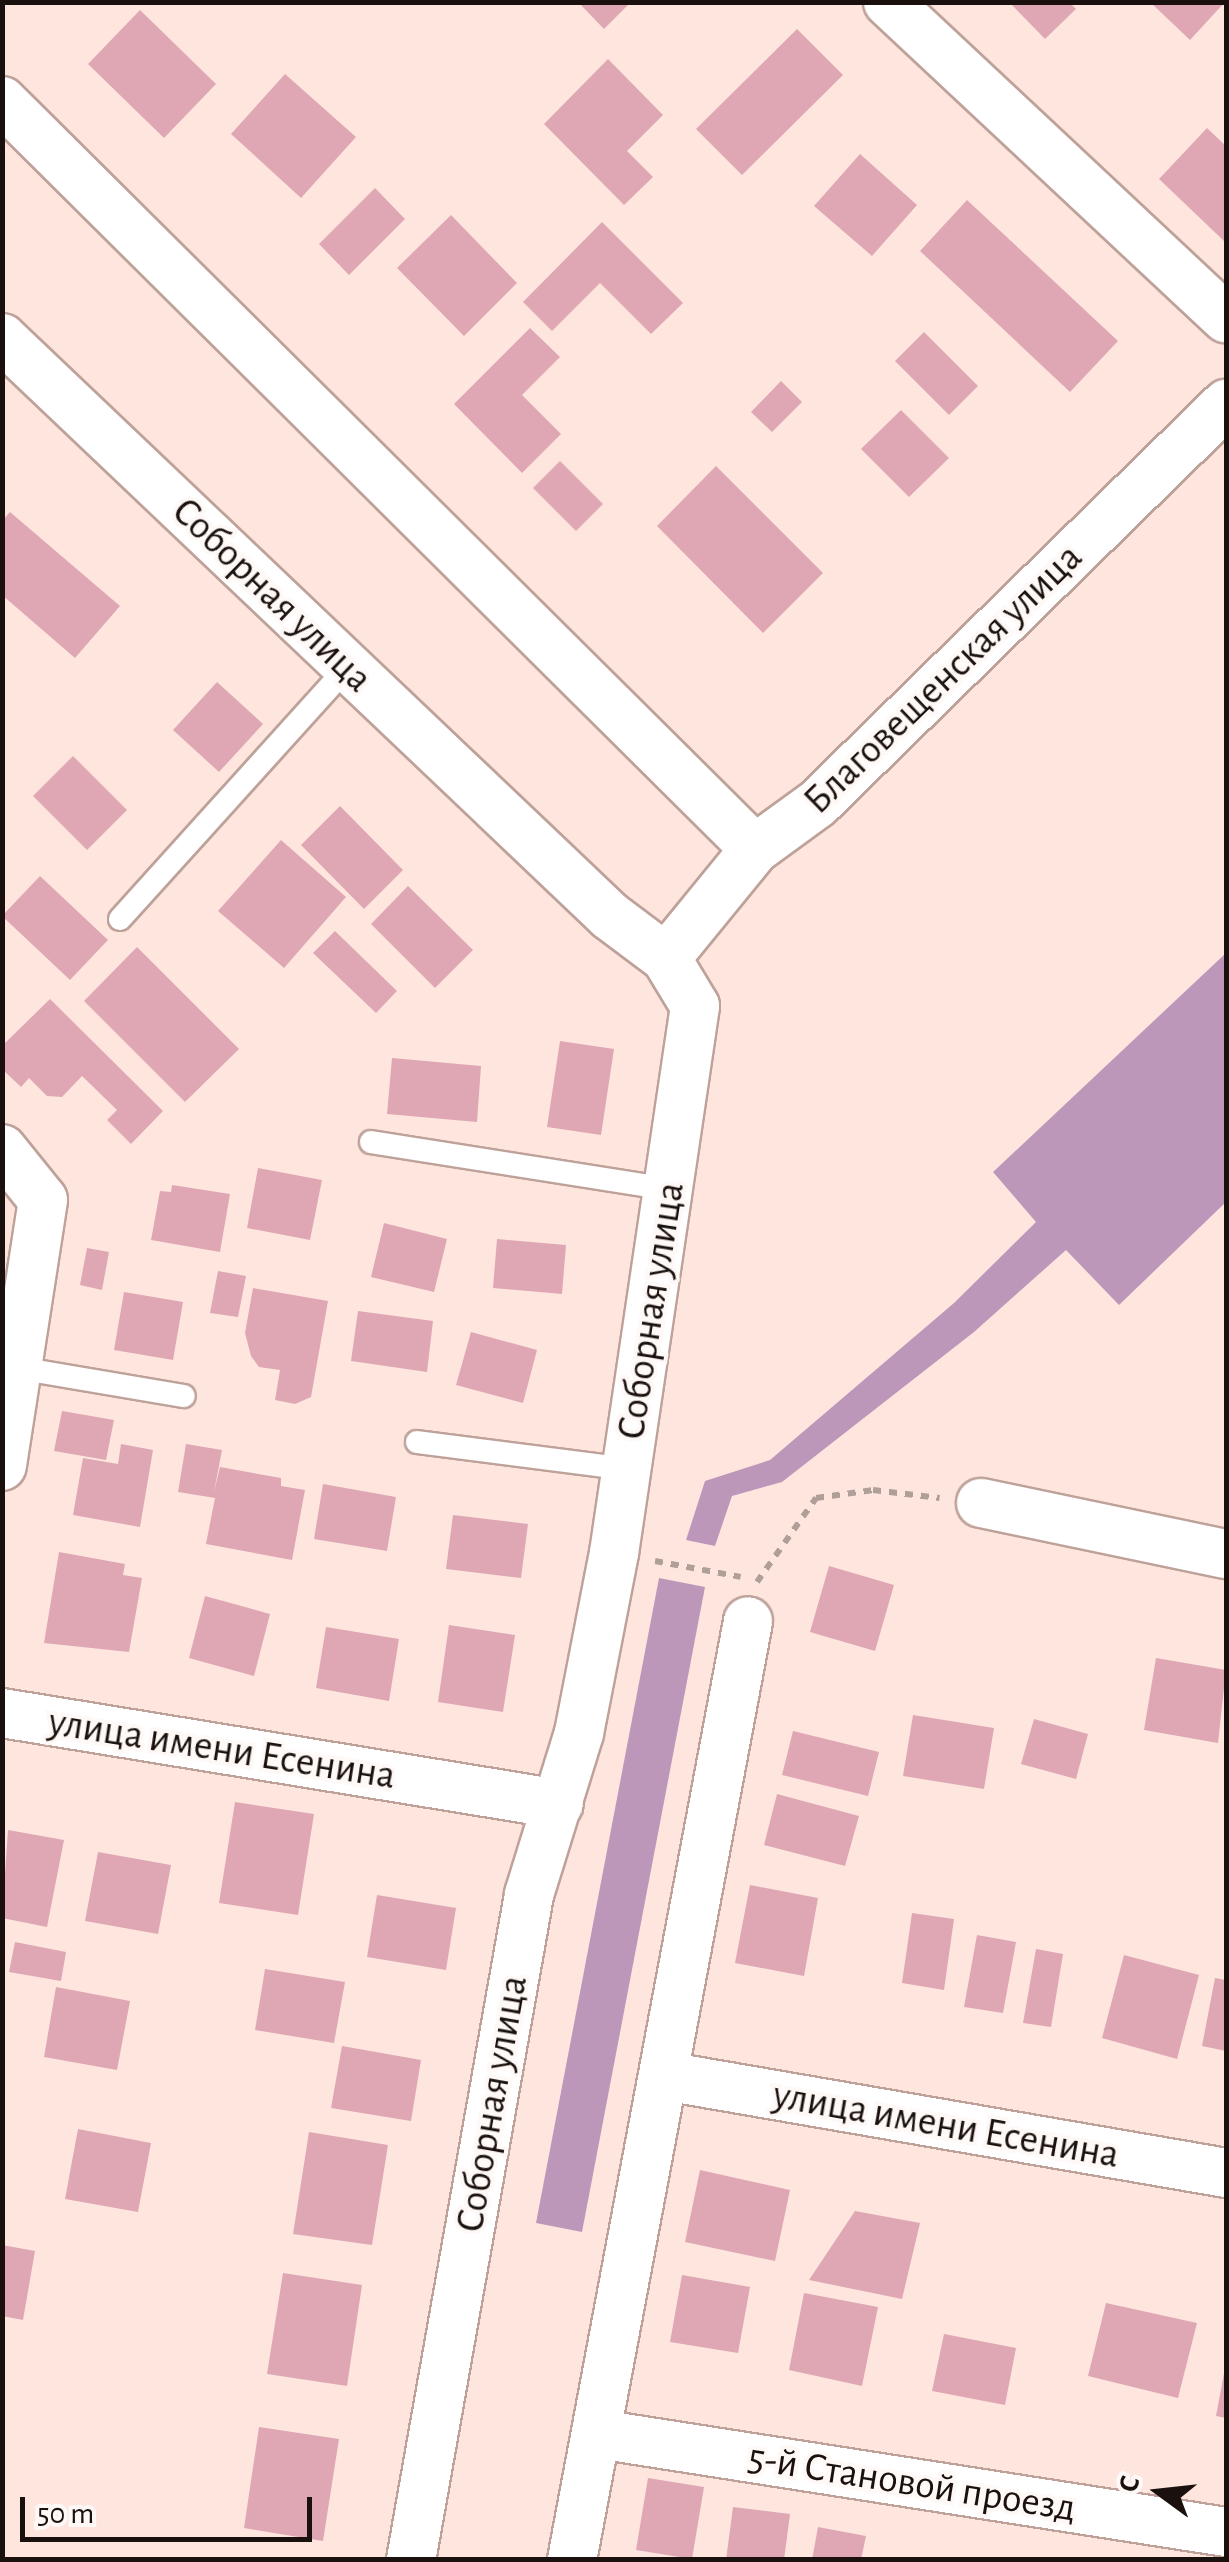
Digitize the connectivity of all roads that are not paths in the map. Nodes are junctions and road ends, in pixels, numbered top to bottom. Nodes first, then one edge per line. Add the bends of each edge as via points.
1 (888, 2) edge
2 (2, 101) edge
3 (1226, 318) edge
4 (2, 338) edge
5 (1226, 404) edge
6 (348, 668) junction
7 (755, 849) junction
8 (120, 919) dead end
9 (666, 958) junction
10 (371, 1142) dead end
11 (2, 1150) edge
12 (670, 1189) junction
13 (18, 1368) junction
14 (184, 1396) dead end
15 (417, 1442) dead end
16 (2, 1466) edge
17 (627, 1469) junction
18 (981, 1502) road end
19 (1226, 1554) edge
20 (753, 1600) road end
21 (2, 1713) edge
22 (559, 1804) junction
23 (665, 2076) junction
24 (1226, 2173) edge
25 (598, 2434) junction
26 (1226, 2532) edge
27 (411, 2560) edge
28 (572, 2560) edge

1 - 3 street
2 - 7 street
4 - 6 street, Соборная улица
5 - 7 street, Благовещенская улица via 818,804
6 - 8 lane
6 - 9 street, Соборная улица via 610,916
7 - 9 street, Благовещенская улица
9 - 12 street, Соборная улица via 695,1006
10 - 12 lane
11 - 13 street via 43,1200
12 - 17 street, Соборная улица
13 - 14 lane
13 - 16 street
15 - 17 lane
17 - 22 street, Соборная улица
18 - 19 street
20 - 23 street
21 - 22 street, улица имени Есенина
22 - 27 street, Соборная улица via 529,1895
23 - 24 street, улица имени Есенина
23 - 25 street
25 - 26 street, 5-й Становой проезд
25 - 28 street

